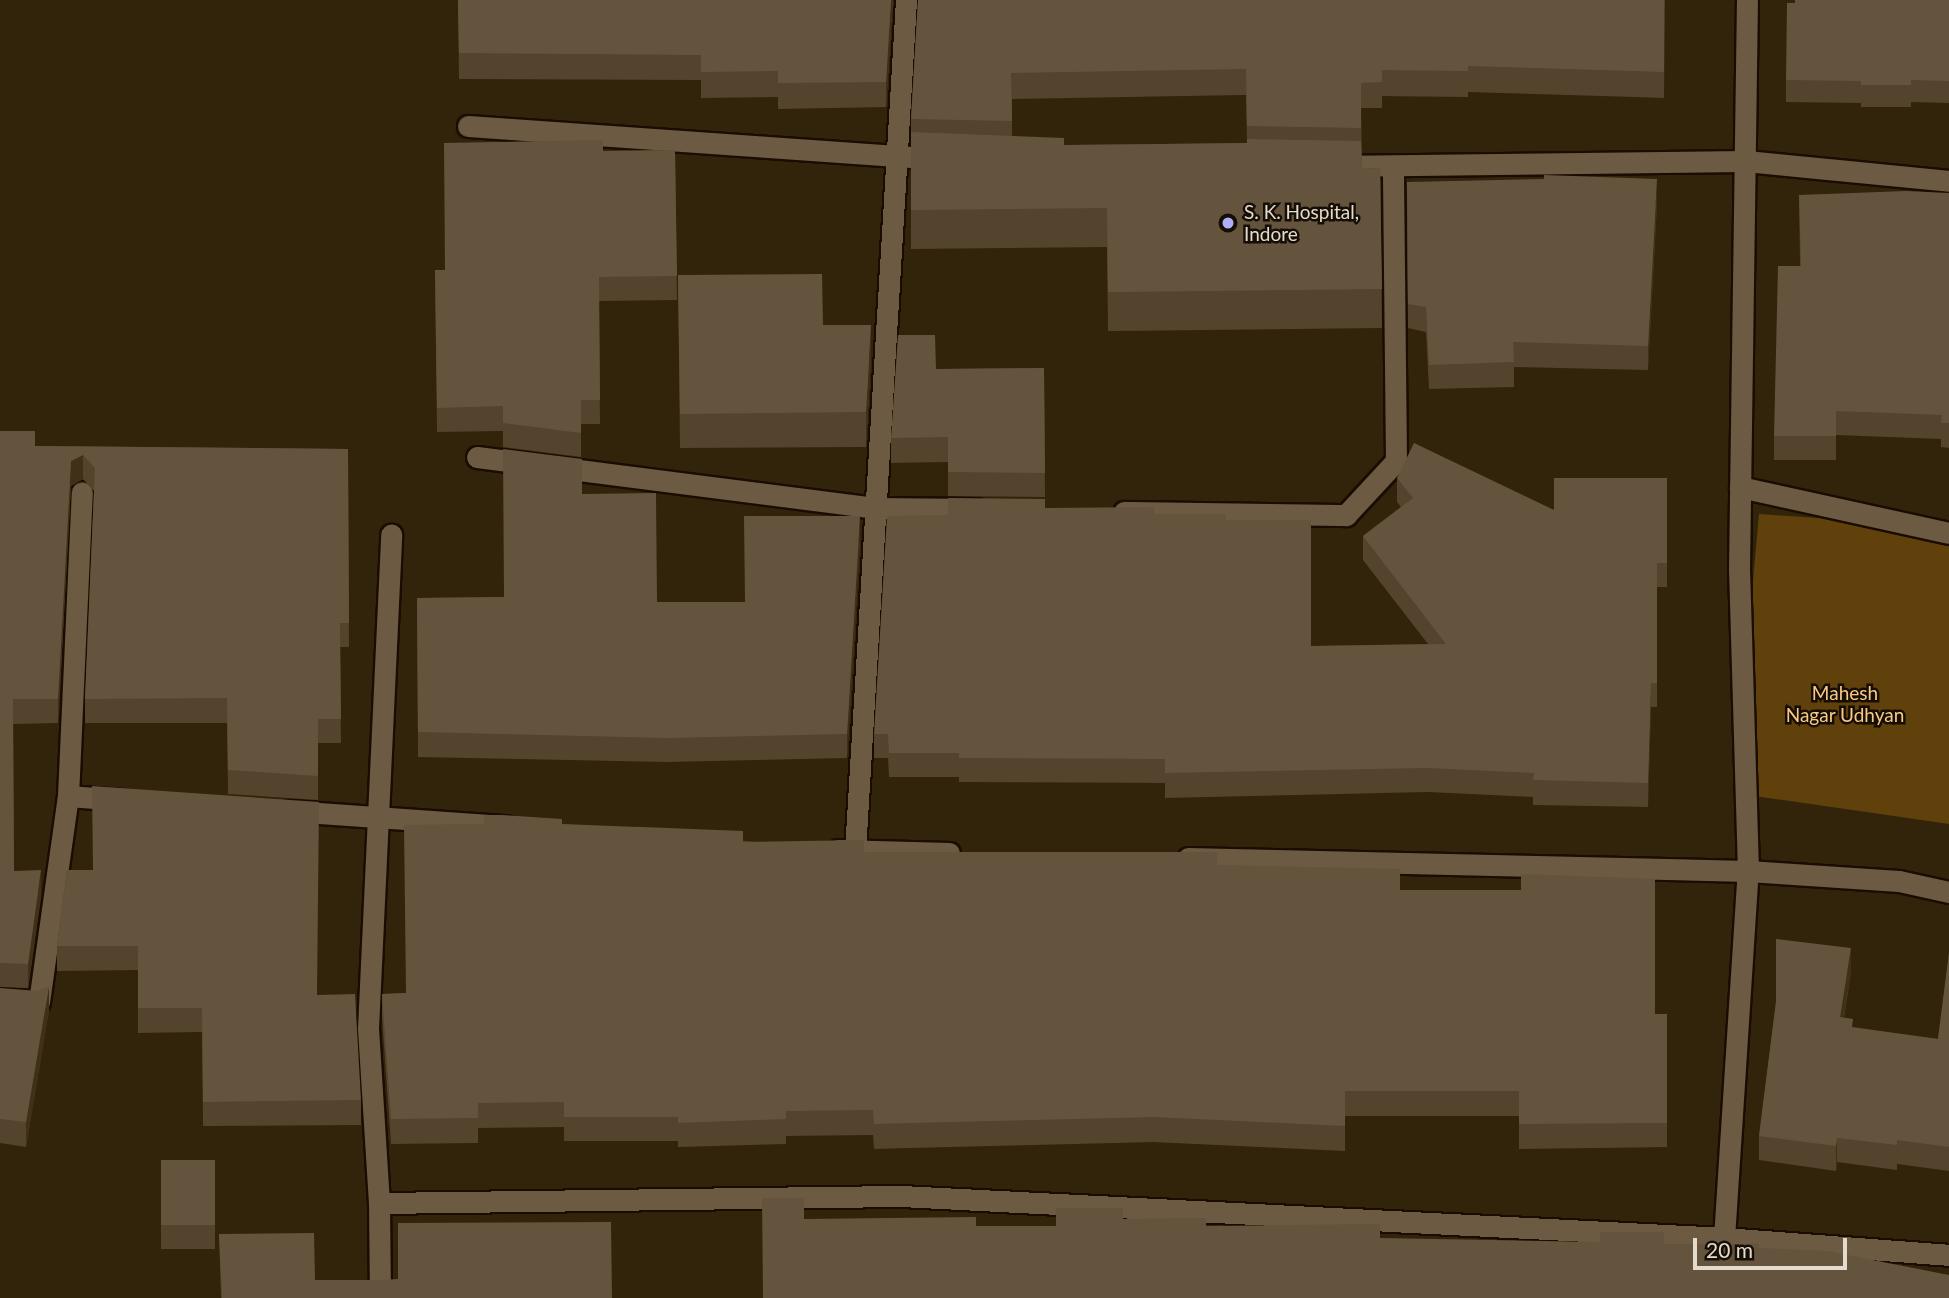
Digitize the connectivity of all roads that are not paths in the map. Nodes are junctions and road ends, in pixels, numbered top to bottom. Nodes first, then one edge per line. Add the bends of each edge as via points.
1 (906, 0) edge
2 (1747, 0) edge
3 (468, 126) dead end
4 (898, 158) junction
5 (967, 160) edge
6 (1746, 161) junction
7 (1311, 166) edge
8 (1393, 167) junction
9 (1949, 181) edge
10 (477, 457) dead end
11 (1740, 488) junction
12 (82, 492) dead end
13 (873, 508) junction
14 (998, 510) edge
15 (1096, 511) edge
16 (1949, 533) edge
17 (391, 535) dead end
18 (68, 796) junction
19 (149, 802) edge
20 (271, 810) edge
21 (379, 817) junction
22 (529, 828) edge
23 (815, 848) edge
24 (855, 851) junction
25 (967, 853) edge
26 (1162, 858) edge
27 (1748, 871) junction
28 (1949, 892) edge
29 (0, 999) edge
30 (379, 1203) junction
31 (1724, 1238) junction
32 (1949, 1255) edge
33 (380, 1298) edge

1 - 4 street
2 - 6 street
3 - 4 street
4 - 5 street
4 - 13 street
6 - 8 street
6 - 9 street
6 - 11 street
7 - 8 street
8 - 15 street via 1396,461 1346,515
10 - 13 street
11 - 16 street
11 - 27 street
12 - 18 street
13 - 14 street
13 - 24 street
17 - 21 street
18 - 19 street
18 - 29 street via 39,1002
20 - 21 street
21 - 22 street
21 - 30 street via 368,1028
23 - 24 street
24 - 25 street
26 - 27 street
27 - 28 street via 1899,881
27 - 31 street
30 - 31 street via 901,1196
30 - 33 street
31 - 32 street

